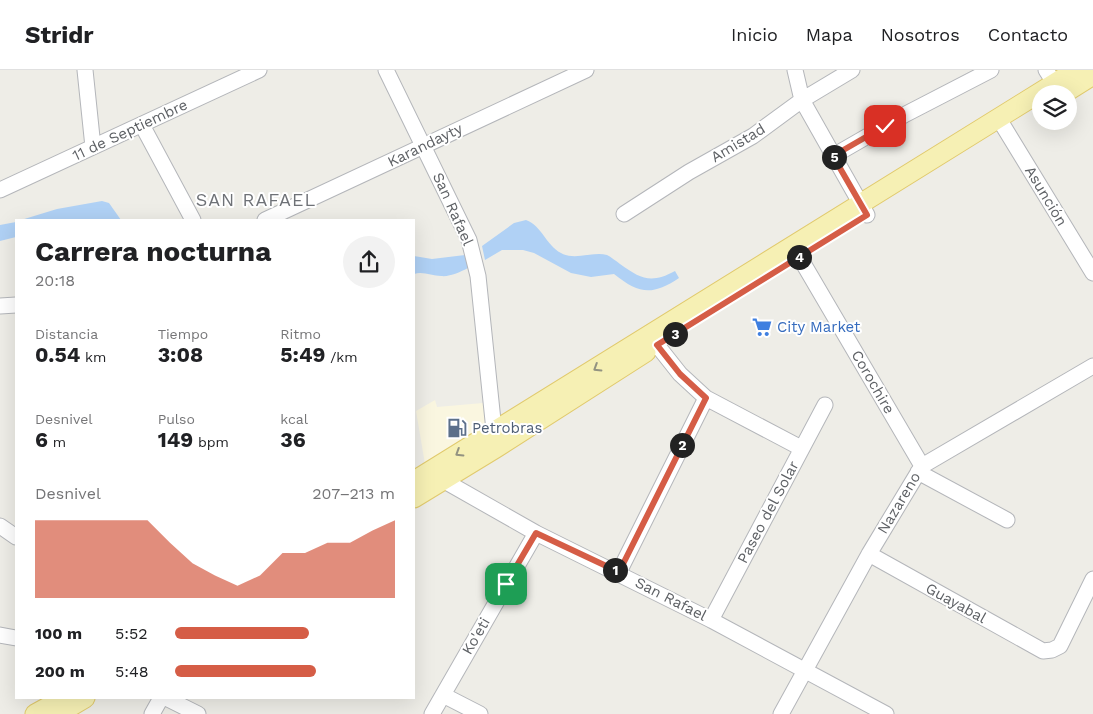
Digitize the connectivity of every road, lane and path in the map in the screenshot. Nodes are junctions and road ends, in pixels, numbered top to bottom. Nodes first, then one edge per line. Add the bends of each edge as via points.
1 (85, 70) edge
2 (259, 70) edge
3 (386, 70) edge
4 (586, 70) edge
5 (795, 70) edge
6 (852, 70) edge
7 (991, 70) edge
8 (1076, 70) edge
9 (1093, 75) edge
10 (1056, 85) edge
11 (802, 100) junction
12 (1032, 102) edge
13 (1032, 112) edge
14 (1002, 124) junction
15 (142, 126) junction
16 (423, 146) junction
17 (93, 147) junction
18 (833, 156) junction
19 (0, 190) edge
20 (864, 210) junction
21 (624, 214) dead end
22 (192, 219) edge
23 (267, 219) edge
24 (797, 251) junction
25 (1093, 273) edge
26 (15, 305) edge
27 (0, 306) edge
28 (657, 345) junction
29 (1093, 366) edge
30 (706, 398) junction
31 (825, 405) dead end
32 (495, 440) junction
33 (801, 448) junction
34 (920, 469) junction
35 (423, 477) edge
36 (415, 496) edge
37 (1007, 520) dead end
38 (0, 526) edge
39 (536, 533) junction
40 (15, 536) edge
41 (869, 554) junction
42 (619, 572) junction
43 (1093, 580) edge
44 (711, 620) junction
45 (0, 635) edge
46 (15, 638) edge
47 (805, 670) junction
48 (442, 695) junction
49 (160, 699) edge
50 (168, 699) edge
51 (59, 702) edge
52 (80, 703) edge
53 (35, 714) edge
54 (152, 714) edge
55 (198, 714) edge
56 (432, 714) edge
57 (480, 714) edge
58 (781, 714) edge
59 (886, 714) edge

1 - 17 street
2 - 15 street, 11 de Septiembre
3 - 16 street, San Rafael
4 - 16 street, Karandayty
5 - 11 street
6 - 11 street, Amistad
7 - 18 street
8 - 10 main road
9 - 10 main road
11 - 18 street
11 - 21 street, Amistad via 753,136
12 - 14 main road
13 - 14 main road
14 - 20 main road
14 - 25 street, Asunción
15 - 17 street, 11 de Septiembre
15 - 22 street
16 - 23 street, Karandayty
16 - 32 street, San Rafael via 469,240 478,276
17 - 19 street, 11 de Septiembre
18 - 20 street
20 - 24 main road
24 - 28 main road
24 -> 32 main road
24 - 34 street, Corochire
26 - 27 street
28 - 30 street via 680,374
28 - 32 main road
29 - 34 street, Nazareno
30 - 33 street
30 - 42 street
31 - 33 street, Paseo del Solar
32 - 35 main road
33 - 44 street, Paseo del Solar
34 - 37 street
34 - 41 street, Nazareno
35 - 36 main road
35 - 39 street, San Rafael
38 - 40 street
39 - 42 street, San Rafael
39 - 48 street, Ko'eti
41 - 43 street, Guayabal via 1043,651 1060,646
41 - 47 street, Nazareno
42 - 44 street, San Rafael
44 - 47 street, San Rafael
45 - 46 street
47 - 58 street, Nazareno
47 - 59 street, San Rafael
48 - 56 street, Ko'eti
48 - 57 street
49 - 54 street
50 - 55 street
51 - 52 main road
51 - 53 main road

